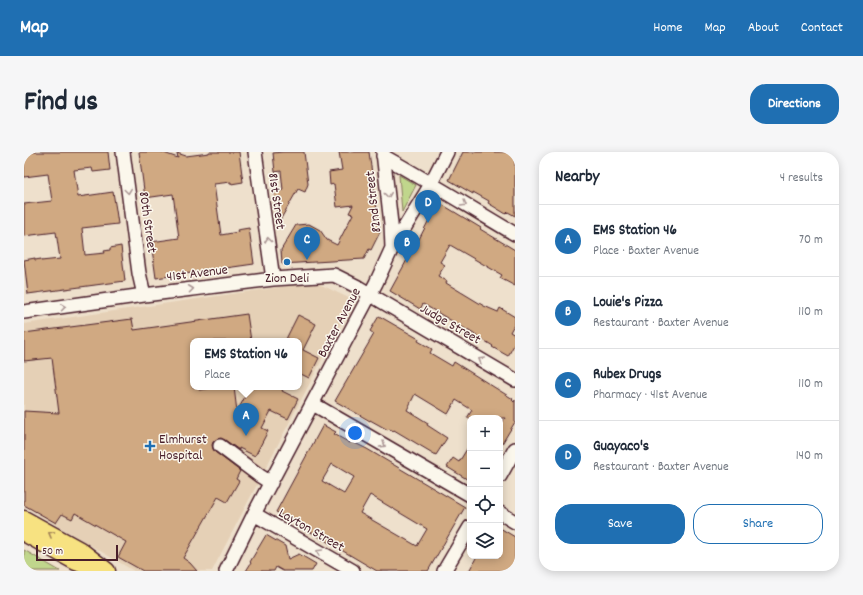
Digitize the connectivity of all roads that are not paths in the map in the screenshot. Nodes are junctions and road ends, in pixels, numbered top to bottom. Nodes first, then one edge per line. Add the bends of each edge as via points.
1 (123, 152) edge
2 (255, 152) edge
3 (447, 152) edge
4 (383, 154) edge
5 (431, 183) junction
6 (515, 234) edge
7 (392, 248) junction
8 (273, 279) junction
9 (370, 294) junction
10 (144, 295) junction
11 (24, 312) edge
12 (515, 380) edge
13 (313, 404) junction
14 (220, 446) dead end
15 (515, 449) edge
16 (503, 471) edge
17 (271, 483) junction
18 (467, 493) edge
19 (254, 514) junction
20 (503, 515) edge
21 (24, 519) edge
22 (515, 522) edge
23 (467, 532) edge
24 (24, 533) edge
25 (229, 570) edge
26 (102, 571) edge
27 (107, 571) edge
28 (353, 571) edge
29 (444, 571) edge

1 -> 10 street, 80th Street
8 -> 2 street, 81st Street
3 - 5 street, Baxter Avenue
4 - 5 street
4 -> 7 street, 82nd Street
5 -> 6 street
5 - 7 street, Baxter Avenue
7 - 9 street, Baxter Avenue
8 - 9 street, 41st Avenue via 334,275
10 -> 8 street, 41st Avenue
12 -> 9 street, Judge Street
9 - 13 street, Baxter Avenue
11 -> 10 street, 41st Avenue
13 - 17 street, Baxter Avenue
13 -> 18 street
14 - 17 street
15 - 16 street
17 - 19 street, Baxter Avenue
19 - 25 street, Baxter Avenue
28 -> 19 street, Layton Street
20 - 22 street
27 -> 21 main road via 80,550
23 - 29 street
24 - 26 main road via 76,562

